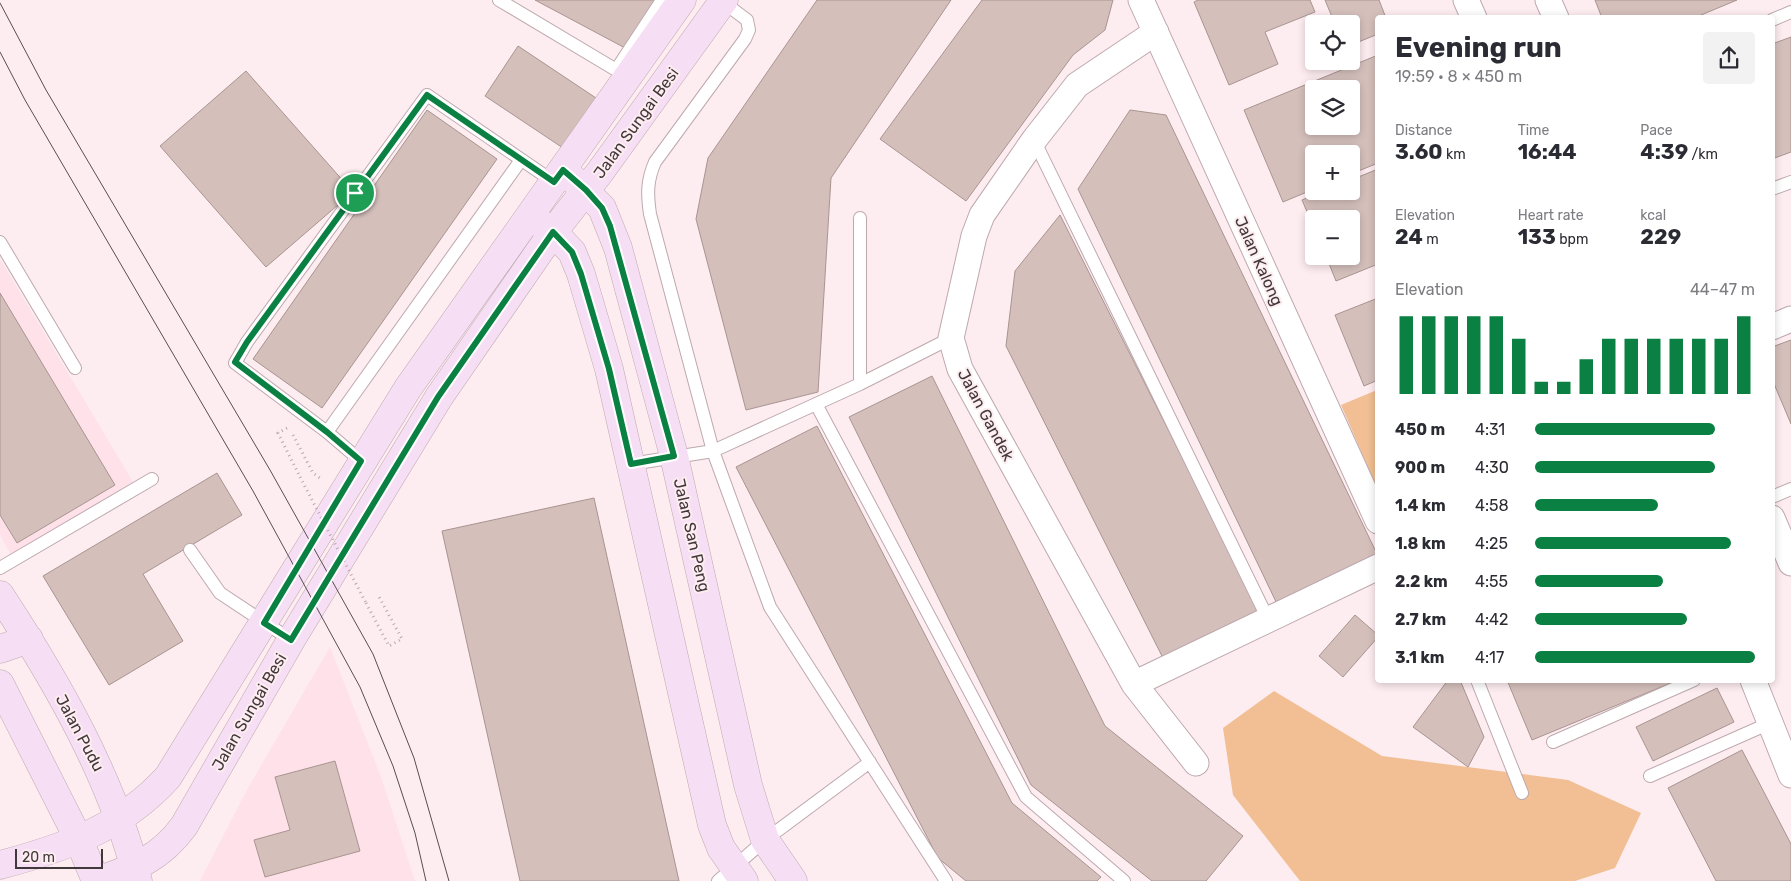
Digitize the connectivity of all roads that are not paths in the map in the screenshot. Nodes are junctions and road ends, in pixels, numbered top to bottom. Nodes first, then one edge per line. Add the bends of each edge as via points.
1 (499, 0) edge
2 (662, 0) edge
3 (682, 0) edge
4 (1141, 0) edge
5 (1466, 0) edge
6 (1548, 0) edge
7 (722, 1) edge
8 (1791, 12) edge
9 (1473, 15) edge
10 (1555, 15) edge
11 (1775, 19) edge
12 (1156, 32) junction
13 (622, 74) junction
14 (1034, 140) junction
15 (521, 160) junction
16 (558, 176) junction
17 (1791, 182) edge
18 (1775, 188) edge
19 (586, 190) junction
20 (530, 215) junction
21 (860, 218) dead end
22 (553, 232) junction
23 (0, 242) edge
24 (1791, 319) edge
25 (1775, 326) edge
26 (951, 338) junction
27 (75, 368) dead end
28 (860, 384) junction
29 (816, 404) junction
30 (327, 432) junction
31 (713, 451) junction
32 (674, 456) junction
33 (361, 461) junction
34 (631, 464) junction
35 (152, 479) dead end
36 (1791, 489) edge
37 (1775, 495) edge
38 (1375, 514) edge
39 (1775, 525) edge
40 (190, 550) dead end
41 (1791, 563) edge
42 (0, 568) edge
43 (1375, 568) edge
44 (0, 595) edge
45 (1268, 619) junction
46 (264, 623) junction
47 (29, 639) junction
48 (291, 640) junction
49 (0, 649) edge
50 (1478, 683) edge
51 (1687, 683) edge
52 (1754, 683) edge
53 (1134, 684) junction
54 (2, 695) edge
55 (1770, 723) junction
56 (1553, 742) dead end
57 (870, 762) junction
58 (1196, 763) dead end
59 (1791, 775) edge
60 (1650, 776) dead end
61 (1522, 793) dead end
62 (119, 819) junction
63 (79, 840) junction
64 (765, 840) junction
65 (0, 865) edge
66 (137, 874) edge
67 (732, 876) edge
68 (96, 881) edge
69 (794, 881) edge
70 (946, 881) edge
71 (1124, 881) edge

1 - 13 lane
2 - 13 lane
3 - 13 street, Jalan Sungai Besi
4 - 12 street, Jalan Kalong
5 - 9 street
6 - 10 street
7 - 19 street, Jalan Sungai Besi
7 - 31 lane via 747,20 745,38 661,151 648,176 647,192 650,214
8 - 11 lane
12 - 14 street, Jalan Gandek via 1077,85
12 - 38 street, Jalan Kalong
13 - 16 street, Jalan Sungai Besi
14 - 26 street, Jalan Gandek via 982,215 974,236
14 - 45 lane
15 - 16 lane
15 - 30 lane
15 - 30 lane via 427,95 247,342 235,362
16 - 19 street, Jalan San Peng
16 - 20 street, Jalan Sungai Besi
17 - 18 lane
19 - 22 street, Jalan Sungai Besi
19 - 32 street, Jalan San Peng via 602,208 618,248
20 - 22 street
20 - 33 street, Jalan Sungai Besi via 408,388
21 - 28 lane
22 - 34 street via 572,252 581,274 609,369
22 - 48 street, Jalan Sungai Besi via 438,397
23 - 27 lane
24 - 25 street
26 - 28 lane
26 - 53 street, Jalan Gandek via 960,369
28 - 29 lane
29 - 31 lane
29 - 71 lane via 1026,797
30 - 33 lane
31 - 32 lane
31 - 57 lane via 770,607
32 - 34 lane
32 - 64 street, Jalan San Peng via 748,785
33 - 46 street, Jalan Sungai Besi
34 - 67 street via 712,825
35 - 42 lane
36 - 37 lane
39 - 41 street
40 - 46 lane via 220,593
43 - 45 street
44 - 47 street, Jalan Pudu
45 - 53 street
46 - 48 lane
46 - 62 street, Jalan Sungai Besi via 168,777 142,803
47 - 49 street
47 - 62 street, Jalan Pudu via 96,763
48 - 66 street, Jalan Sungai Besi via 184,826
50 - 61 lane
51 - 56 lane
52 - 55 street
53 - 58 street, Jalan Gandek
54 - 63 street
55 - 59 street
55 - 60 lane
57 - 64 lane
57 - 70 lane
62 - 63 street, Jalan Sungai Besi
62 - 66 street, Jalan Pudu
63 - 65 street, Jalan Sungai Besi
63 - 68 street
64 - 67 lane
64 - 69 street, Jalan San Peng
66 - 68 street, Jalan Sungai Besi

